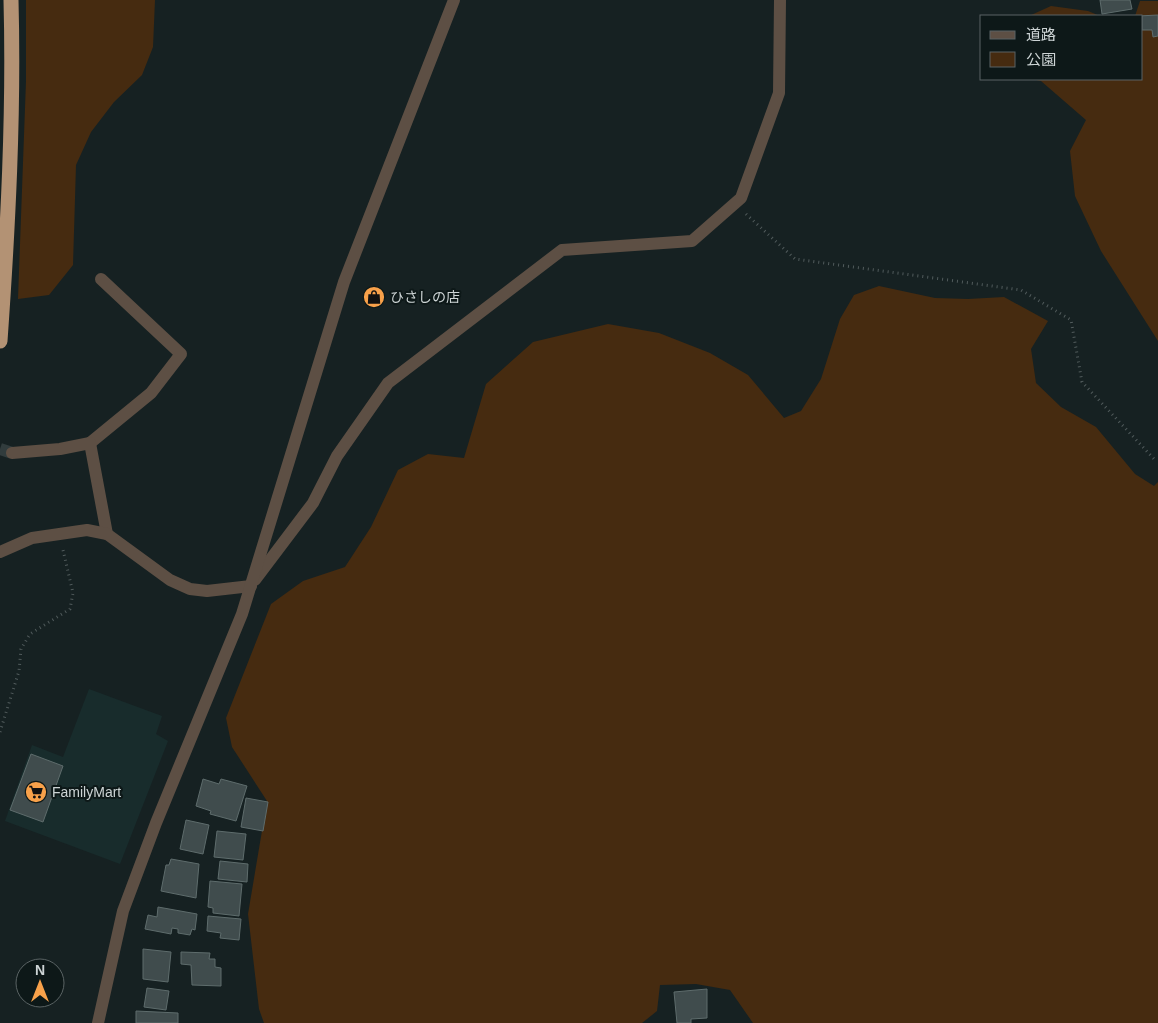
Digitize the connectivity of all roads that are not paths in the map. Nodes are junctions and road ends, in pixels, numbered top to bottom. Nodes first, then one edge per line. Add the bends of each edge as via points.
1 (11, 0) edge
2 (454, 0) edge
3 (780, 0) edge
4 (101, 279) dead end
5 (0, 341) edge
6 (90, 443) junction
7 (12, 453) tunnel mouth
8 (107, 534) junction
9 (0, 552) edge
10 (251, 586) junction
11 (98, 1023) edge

1 - 5 highway via 13,86
2 - 10 street via 344,282
3 - 10 street via 779,94 741,198 692,241 562,250 388,383 337,456 313,503
4 - 6 street via 180,354 151,393
6 - 7 street
6 - 8 street
8 - 9 street via 87,530 60,532 32,538
8 - 10 street via 170,580 190,589 207,591
10 - 11 street via 123,911

